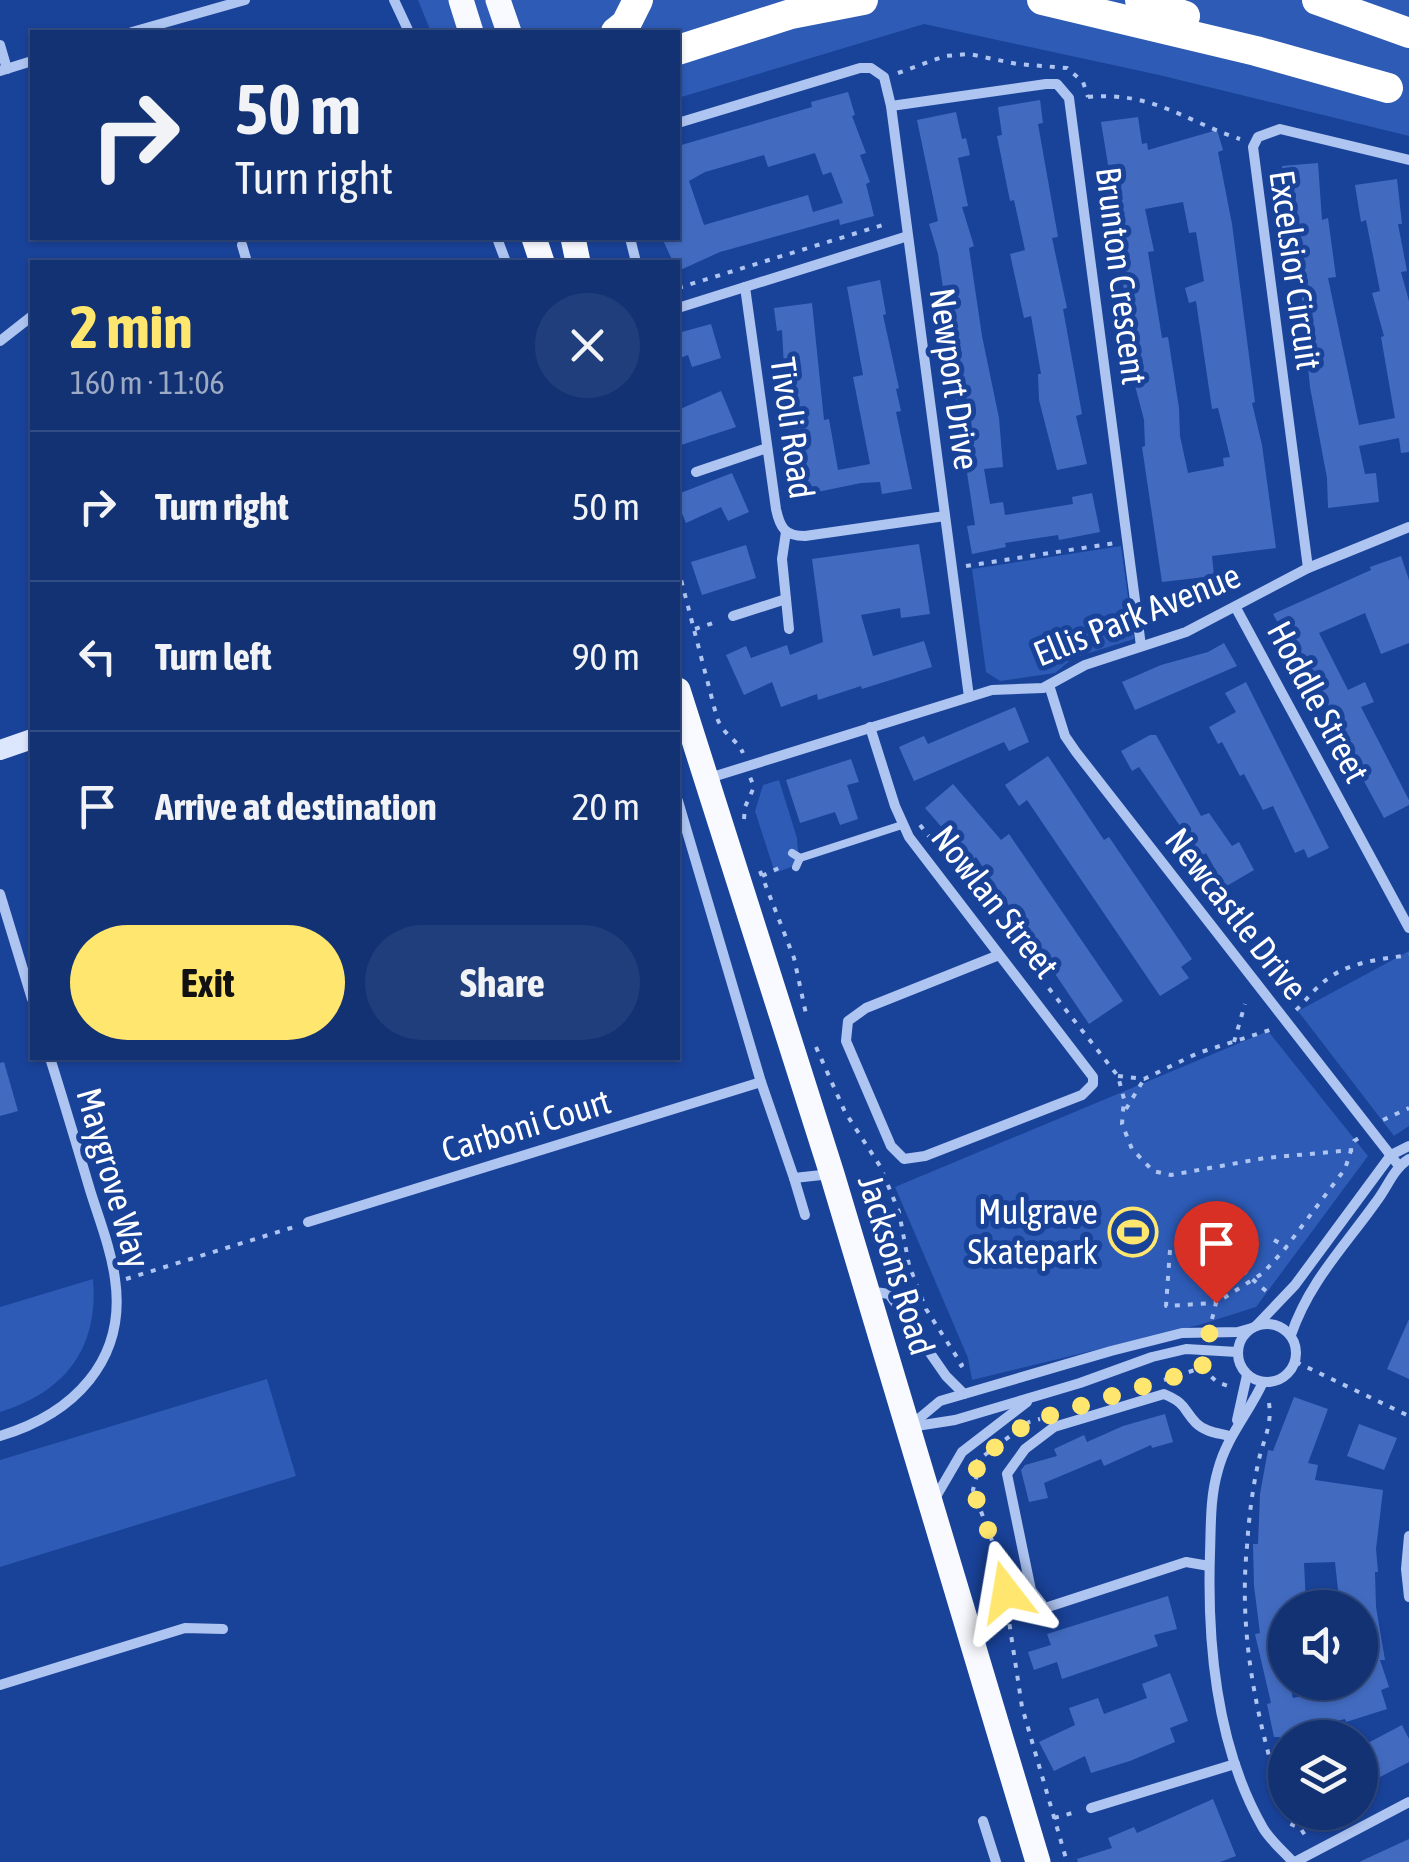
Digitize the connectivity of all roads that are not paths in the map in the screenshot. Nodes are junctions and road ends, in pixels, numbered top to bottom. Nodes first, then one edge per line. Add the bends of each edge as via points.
1 (244, 0) edge
2 (394, 0) edge
3 (460, 0) edge
4 (498, 0) edge
5 (638, 0) edge
6 (863, 0) edge
7 (1042, 0) edge
8 (1140, 0) edge
9 (1317, 0) edge
10 (139, 30) edge
11 (408, 30) edge
12 (470, 30) edge
13 (508, 30) edge
14 (618, 30) edge
15 (1409, 34) edge
16 (0, 45) edge
17 (680, 50) edge
18 (30, 62) edge
19 (4, 70) edge
20 (1398, 92) edge
21 (891, 106) junction
22 (680, 122) edge
23 (1409, 160) edge
24 (908, 236) junction
25 (242, 245) dead end
26 (246, 260) edge
27 (744, 287) junction
28 (680, 307) edge
29 (30, 318) edge
30 (0, 341) edge
31 (767, 448) junction
32 (696, 472) dead end
33 (945, 516) junction
34 (1409, 527) edge
35 (786, 532) junction
36 (1308, 568) junction
37 (786, 599) junction
38 (1236, 608) junction
39 (733, 616) road end
40 (789, 629) dead end
41 (1142, 646) junction
42 (1050, 685) junction
43 (969, 696) junction
44 (680, 697) edge
45 (870, 727) junction
46 (30, 741) edge
47 (0, 750) edge
48 (705, 780) junction
49 (680, 808) edge
50 (905, 830) junction
51 (796, 859) road end
52 (0, 894) edge
53 (1409, 928) edge
54 (999, 955) junction
55 (30, 992) edge
56 (51, 1060) edge
57 (760, 1082) junction
58 (1409, 1146) edge
59 (1392, 1155) junction
60 (1404, 1162) edge
61 (832, 1174) junction
62 (794, 1178) junction
63 (804, 1215) dead end
64 (308, 1222) road end
65 (868, 1290) junction
66 (1254, 1326) junction
67 (1291, 1335) junction
68 (1238, 1352) junction
69 (1248, 1374) junction
70 (1262, 1382) junction
71 (964, 1394) junction
72 (1036, 1396) junction
73 (909, 1427) junction
74 (1233, 1431) junction
75 (0, 1436) edge
76 (932, 1504) junction
77 (1409, 1536) edge
78 (1209, 1566) junction
79 (1409, 1598) edge
80 (224, 1629) dead end
81 (0, 1685) edge
82 (1236, 1764) junction
83 (1409, 1802) edge
84 (1091, 1808) road end
85 (983, 1821) dead end
86 (996, 1862) edge
87 (1038, 1862) edge
88 (1294, 1862) edge

1 - 10 street
2 - 11 street
3 - 12 main road
4 - 13 main road
5 - 14 highway
6 - 17 highway via 791,14
7 - 20 highway via 1256,50
8 - 20 highway
9 - 15 highway
16 - 19 street
18 - 19 street
21 - 22 street, Newport Drive via 881,74 860,68
21 - 24 street, Newport Drive
21 - 41 street, Brunton Crescent via 1046,84 1057,84 1068,98
23 - 36 street, Excelsior Circuit via 1280,129 1254,143
24 - 27 street
24 - 33 street, Newport Drive
25 - 26 street
27 - 28 street
27 - 31 street, Tivoli Road
29 - 30 street
31 - 32 street
31 - 35 street, Tivoli Road via 778,523
33 - 35 street, Tivoli Road via 805,536
33 - 43 street, Newport Drive
34 - 36 street, Ellis Park Avenue
35 - 37 street
36 - 38 street, Ellis Park Avenue
37 - 39 street
37 - 40 street
38 - 41 street, Ellis Park Avenue
38 - 53 street, Hoddle Street
41 - 42 street, Ellis Park Avenue via 1085,664
42 - 43 street, Ellis Park Avenue
42 - 59 street, Newcastle Drive via 1076,752
43 - 45 street, Ellis Park Avenue
44 - 48 main road, Jacksons Road
45 - 48 street, Ellis Park Avenue
45 - 50 street, Nowlan Street
46 - 47 street
48 - 61 main road, Jacksons Road
49 - 57 street
50 - 51 lane
50 - 54 street, Nowlan Street
52 - 55 street
54 - 54 street, Nowlan Street via 1091,1070 1093,1084 925,1156 904,1158 892,1146 846,1041 848,1021
56 - 75 street, Maygrove Way via 116,1282 113,1329 93,1376 72,1401
57 - 62 street
57 - 64 street, Carboni Court
58 - 59 street
59 - 60 street, Newcastle Drive
59 - 66 street via 1280,1302
60 - 67 street via 1320,1272
61 - 62 street
61 - 65 main road, Jacksons Road
62 - 63 street
65 - 71 street via 889,1294
65 - 73 main road, Jacksons Road
66 - 67 street via 1275,1324
66 - 68 street
66 - 71 street via 1182,1333
67 - 70 street via 1296,1362 1280,1379
68 - 69 street
68 - 72 street via 1186,1349
69 - 70 street
69 - 74 street
70 - 74 street
71 - 73 street via 940,1401
72 - 73 street
72 - 76 street via 962,1452
73 - 76 main road, Jacksons Road
74 - 78 street via 1217,1471
74 - 78 street via 1207,1430 1164,1394 1054,1427 1007,1474 1031,1590 1045,1608 1186,1562
76 - 87 main road, Jacksons Road
77 - 79 street
78 - 82 street via 1216,1684
80 - 81 street via 186,1628
82 - 84 street
82 - 88 street via 1264,1831
83 - 88 street
85 - 86 street

